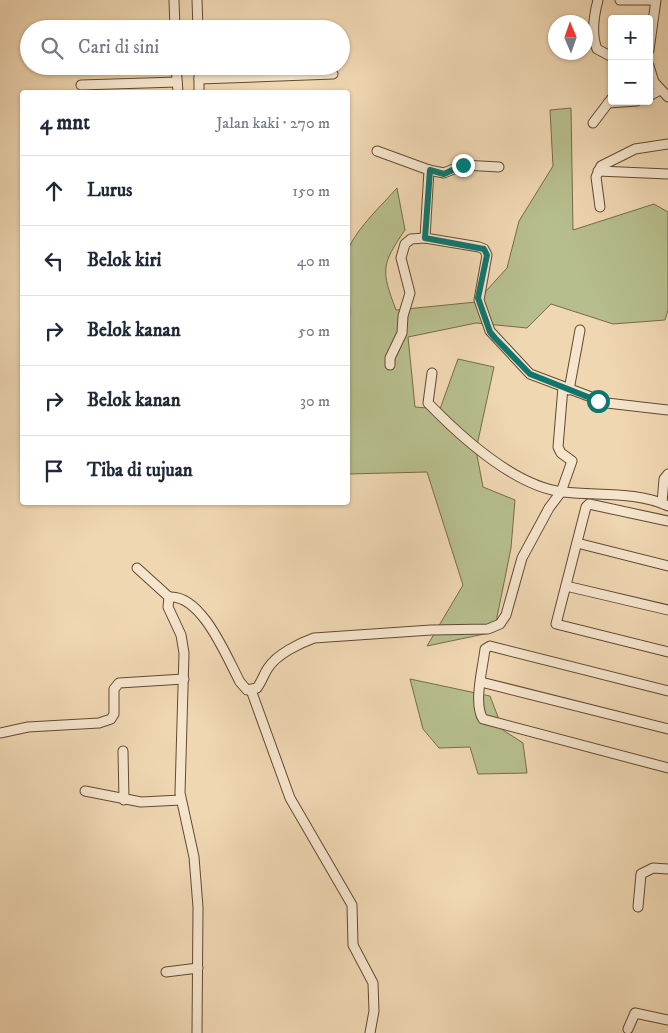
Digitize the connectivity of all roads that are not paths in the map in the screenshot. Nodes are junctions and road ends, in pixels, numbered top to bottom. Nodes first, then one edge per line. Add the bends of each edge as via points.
1 (174, 0) edge
2 (197, 0) edge
3 (598, 0) edge
4 (620, 0) edge
5 (652, 0) edge
6 (656, 0) edge
7 (175, 20) edge
8 (198, 20) edge
9 (653, 21) edge
10 (608, 54) edge
11 (177, 75) edge
12 (199, 75) edge
13 (306, 75) edge
14 (653, 75) edge
15 (199, 79) junction
16 (177, 82) junction
17 (81, 85) dead end
18 (178, 90) edge
19 (200, 90) edge
20 (660, 90) junction
21 (653, 94) edge
22 (668, 97) edge
23 (608, 104) edge
24 (593, 123) dead end
25 (668, 144) edge
26 (377, 152) dead end
27 (499, 167) dead end
28 (430, 170) junction
29 (598, 171) junction
30 (668, 174) edge
31 (600, 207) dead end
32 (425, 238) junction
33 (580, 330) dead end
34 (390, 365) dead end
35 (432, 373) dead end
36 (566, 389) junction
37 (668, 410) edge
38 (668, 474) edge
39 (561, 492) junction
40 (665, 505) edge
41 (668, 520) edge
42 (577, 543) junction
43 (668, 566) edge
44 (137, 568) dead end
45 (566, 586) junction
46 (169, 598) junction
47 (668, 610) edge
48 (668, 652) edge
49 (184, 679) junction
50 (481, 682) junction
51 (251, 690) junction
52 (668, 691) edge
53 (668, 729) edge
54 (0, 733) edge
55 (123, 751) dead end
56 (668, 768) edge
57 (85, 791) dead end
58 (124, 800) junction
59 (181, 800) junction
60 (668, 869) edge
61 (638, 907) dead end
62 (198, 968) junction
63 (166, 972) dead end
64 (668, 1020) edge
65 (628, 1029) dead end
66 (197, 1033) edge
67 (370, 1033) edge

1 - 7 street
2 - 8 street
3 - 10 street via 594,16 595,44 597,49
4 - 5 street
6 - 9 street
11 - 16 street
12 - 15 street
13 - 15 street
14 - 20 street
15 - 19 street
16 - 17 street
16 - 18 street
20 - 21 street
20 - 22 street
23 - 24 street
25 - 29 street via 635,150 607,161
26 - 28 street
27 - 28 street via 463,165 444,174
28 - 32 street
29 - 30 street
29 - 31 street
32 - 34 street via 411,239 403,250 402,266 410,293 402,333
32 - 36 street via 484,249 487,255 478,298 490,332 530,374
33 - 36 street
35 - 39 street via 427,400 432,408 496,462 533,484
36 - 37 street via 617,405
36 - 39 street via 558,447 572,461
38 - 40 street via 664,480
39 - 40 street via 632,497
39 - 51 street via 522,558 506,615 495,627 314,638 278,658 268,667 257,688
41 - 42 street via 589,504
42 - 43 street
42 - 45 street
44 - 46 street
45 - 47 street
45 - 48 street via 556,624
46 - 49 street via 168,607 181,635
46 - 51 street via 187,602 204,617 240,682
49 - 54 street via 119,683 114,689 114,714 108,721 28,727
49 - 59 street
50 - 52 street via 485,649 490,646
50 - 53 street
50 - 56 street via 478,713 482,719
51 - 67 street via 290,798 352,904 352,945 373,983 374,1011
55 - 58 street
57 - 58 street
58 - 59 street via 158,803
59 - 62 street via 194,857
60 - 61 street via 653,868 641,874
62 - 63 street
62 - 66 street
64 - 65 street via 635,1013

